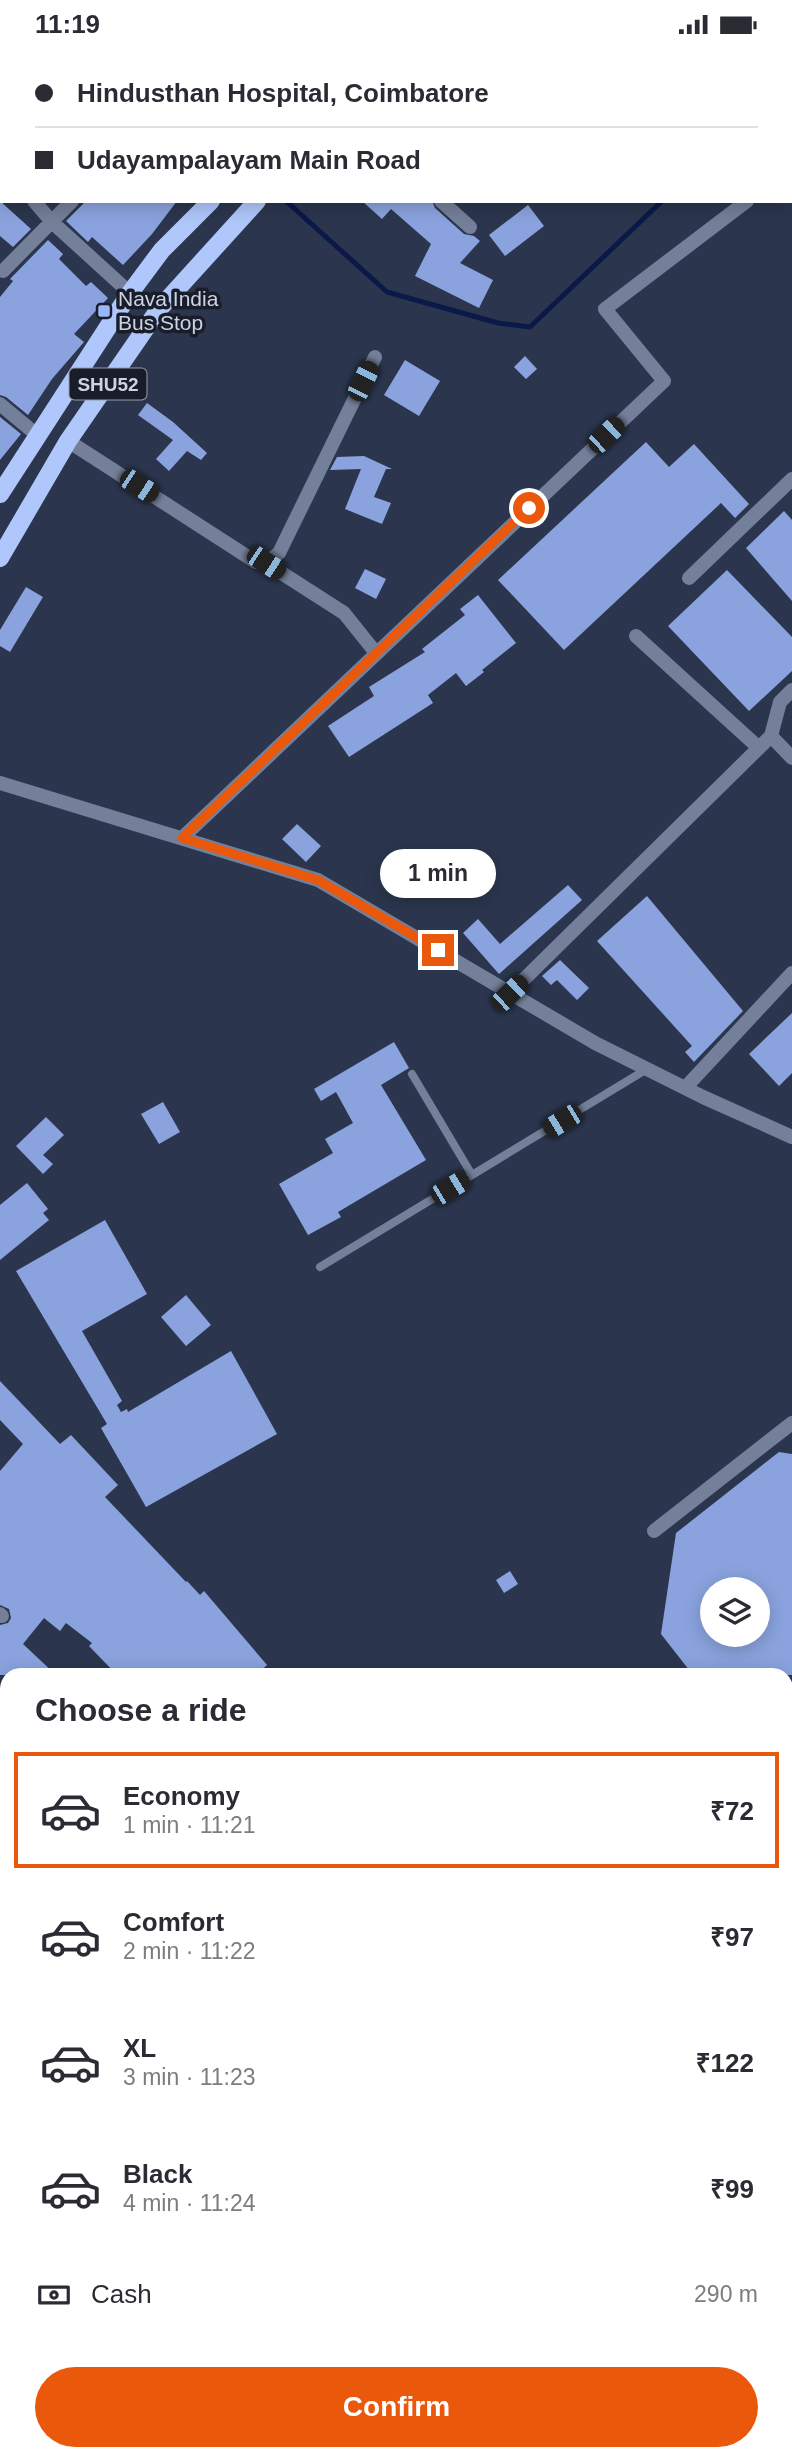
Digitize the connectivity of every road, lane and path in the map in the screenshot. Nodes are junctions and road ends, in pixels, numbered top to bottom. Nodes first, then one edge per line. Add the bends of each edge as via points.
1 (36, 203) edge
2 (70, 203) edge
3 (209, 203) edge
4 (255, 203) edge
5 (443, 203) edge
6 (744, 203) edge
7 (52, 222) junction
8 (470, 227) dead end
9 (3, 271) dead end
10 (130, 293) junction
11 (375, 357) dead end
12 (0, 404) edge
13 (37, 435) junction
14 (68, 441) junction
15 (790, 486) edge
16 (0, 493) edge
17 (0, 558) edge
18 (266, 563) junction
19 (689, 578) dead end
20 (636, 636) dead end
21 (376, 653) junction
22 (792, 690) edge
23 (771, 737) junction
24 (759, 748) junction
25 (792, 758) edge
26 (0, 783) edge
27 (182, 838) junction
28 (792, 973) edge
29 (510, 993) junction
30 (648, 1069) junction
31 (412, 1074) dead end
32 (685, 1088) junction
33 (790, 1132) edge
34 (472, 1175) junction
35 (320, 1267) dead end
36 (792, 1423) edge
37 (654, 1531) dead end

1 - 7 street
2 - 7 street
3 - 10 main road, SHU52 via 162,250
4 - 14 main road, SHU52 via 159,309
5 - 8 street
6 - 21 street via 605,309 664,381
7 - 9 street
7 - 10 street
10 - 13 main road, SHU52
11 - 18 street via 279,553
12 - 13 street
13 - 16 main road, SHU52
14 - 17 main road, SHU52
14 - 18 street via 256,562
15 - 19 street
18 - 21 street via 344,613
20 - 24 street
21 - 27 street
22 - 23 street via 780,702
23 - 24 street
23 - 25 street
24 - 29 street
26 - 27 street
27 - 29 street via 318,880
28 - 32 street
29 - 30 street
30 - 32 street
30 - 34 lane
31 - 34 lane
32 - 33 street
34 - 35 lane
36 - 37 street

